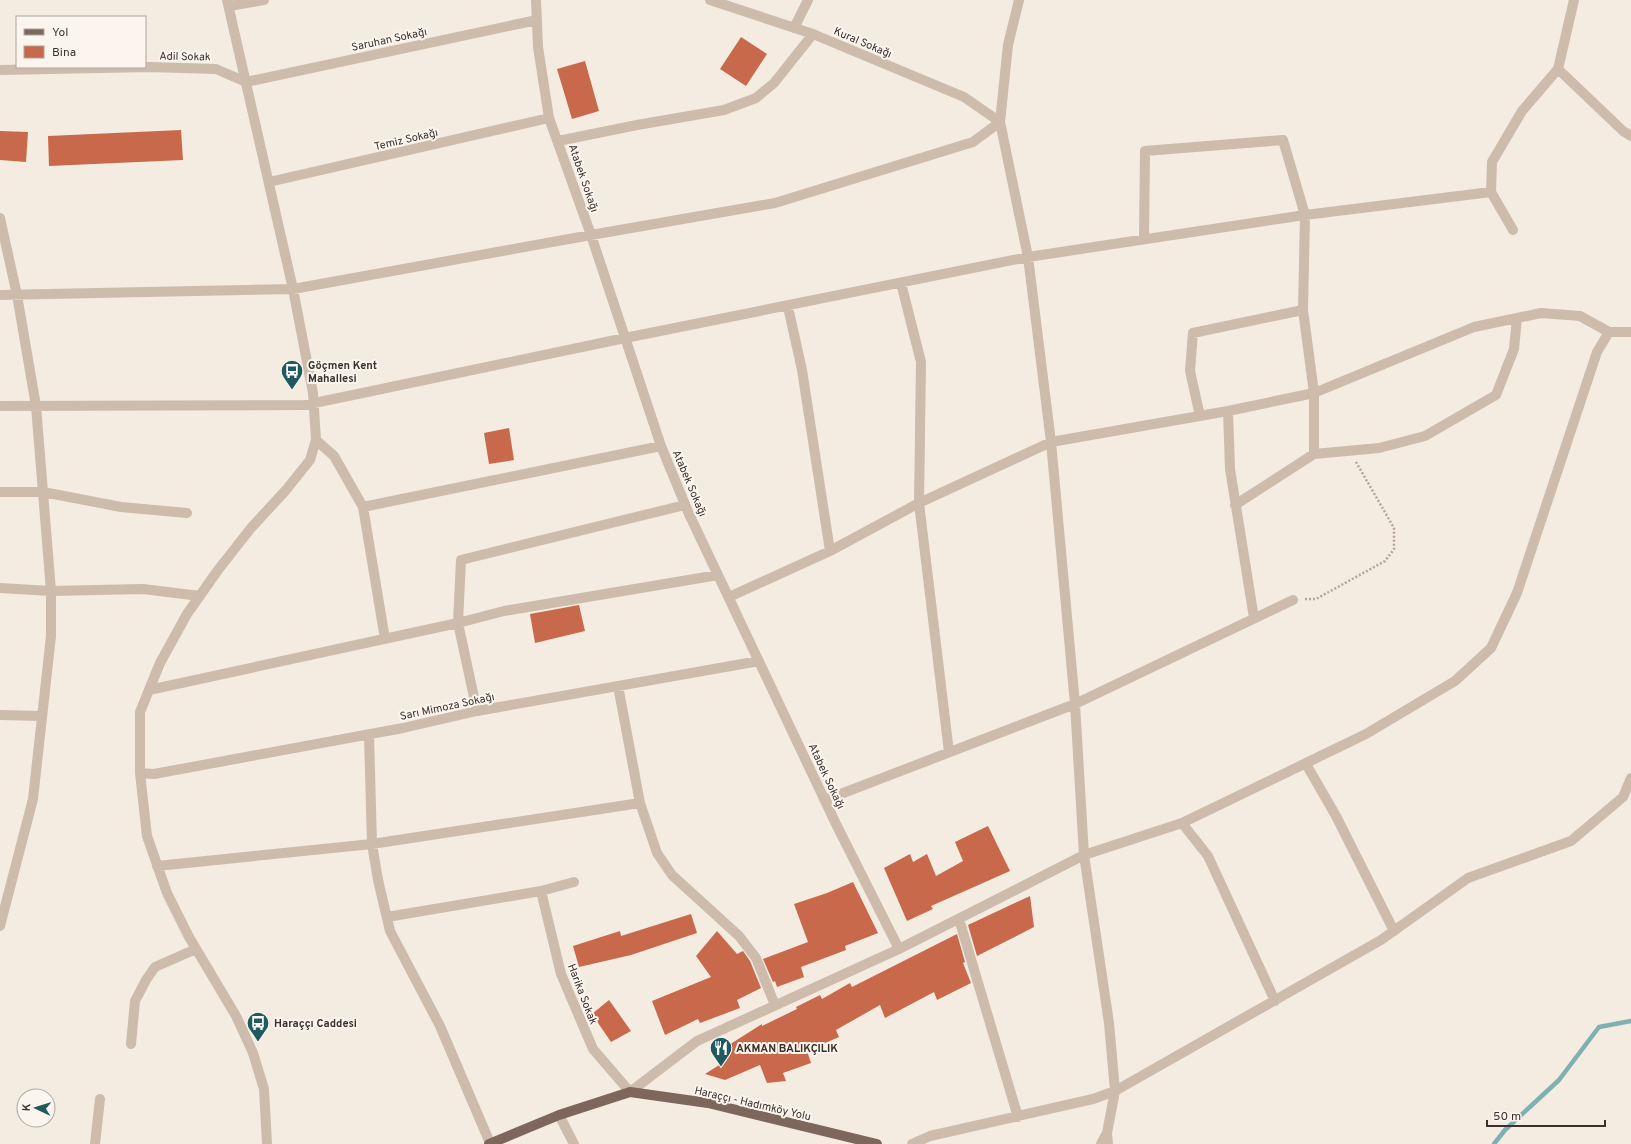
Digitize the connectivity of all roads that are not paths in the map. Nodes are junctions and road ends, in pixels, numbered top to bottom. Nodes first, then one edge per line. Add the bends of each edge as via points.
1 (264, 0) edge
2 (536, 0) edge
3 (710, 0) edge
4 (808, 0) edge
5 (1019, 0) edge
6 (1574, 0) edge
7 (228, 3) edge
8 (537, 20) junction
9 (794, 28) junction
10 (813, 34) junction
11 (1558, 69) junction
12 (0, 70) edge
13 (246, 82) junction
14 (549, 118) junction
15 (1000, 122) junction
16 (1631, 136) edge
17 (558, 142) junction
18 (269, 182) junction
19 (1491, 192) junction
20 (1305, 215) junction
21 (0, 218) edge
22 (1513, 230) dead end
23 (591, 235) junction
24 (1144, 240) junction
25 (1028, 258) junction
26 (901, 283) junction
27 (293, 290) junction
28 (0, 294) edge
29 (17, 295) junction
30 (788, 306) junction
31 (1303, 310) junction
32 (1517, 318) junction
33 (1609, 332) junction
34 (1631, 332) edge
35 (626, 338) junction
36 (1314, 393) junction
37 (313, 404) junction
38 (0, 406) edge
39 (36, 406) junction
40 (1228, 411) junction
41 (1200, 416) junction
42 (316, 440) junction
43 (1051, 442) junction
44 (661, 446) junction
45 (1314, 454) junction
46 (0, 492) edge
47 (43, 492) junction
48 (919, 503) junction
49 (1235, 504) junction
50 (685, 505) junction
51 (363, 507) junction
52 (187, 513) dead end
53 (830, 551) junction
54 (718, 575) junction
55 (0, 588) edge
56 (51, 591) junction
57 (200, 596) junction
58 (728, 597) junction
59 (1293, 600) road end
60 (1254, 618) junction
61 (458, 623) junction
62 (385, 639) junction
63 (759, 661) junction
64 (618, 686) junction
65 (149, 690) junction
66 (1076, 704) junction
67 (477, 711) junction
68 (0, 715) edge
69 (42, 716) junction
70 (369, 735) junction
71 (949, 752) junction
72 (1306, 764) junction
73 (140, 773) junction
74 (1631, 778) edge
75 (825, 800) junction
76 (640, 803) junction
77 (1182, 823) junction
78 (372, 844) junction
79 (1084, 855) junction
80 (158, 866) junction
81 (574, 882) dead end
82 (541, 891) junction
83 (387, 917) junction
84 (959, 919) junction
85 (0, 926) edge
86 (1394, 931) junction
87 (196, 949) junction
88 (899, 949) junction
89 (1275, 1001) junction
90 (775, 1005) junction
91 (131, 1044) dead end
92 (1115, 1091) junction
93 (630, 1092) junction
94 (100, 1099) dead end
95 (559, 1115) junction
96 (1018, 1117) junction
97 (1107, 1133) junction
98 (95, 1144) edge
99 (267, 1144) edge
100 (490, 1144) edge
101 (574, 1144) edge
102 (877, 1144) edge
103 (912, 1144) edge
104 (1101, 1144) edge
105 (1108, 1144) edge

1 - 7 street
2 - 8 street, Atabek Sokağı
3 - 9 street, Kural Sokağı
4 - 9 street
5 - 15 street via 1008,45
6 - 11 street
7 - 13 street
8 - 13 street, Saruhan Sokağı
8 - 14 street, Atabek Sokağı via 538,47
9 - 10 street, Kural Sokağı
10 - 15 street, Kural Sokağı via 964,97
10 - 17 street via 774,82 756,98 724,110
11 - 16 street
11 - 19 street via 1522,111 1492,162
12 - 13 street, Adil Sokak via 216,69
13 - 18 street
14 - 17 street, Atabek Sokağı
14 - 18 street, Temiz Sokağı
15 - 23 street via 973,142 775,203
15 - 25 street
17 - 23 street, Atabek Sokağı
18 - 27 street
19 - 20 street
19 - 22 street
20 - 24 street
20 - 24 street via 1283,140 1145,151
20 - 31 street
21 - 29 street
23 - 27 street
23 - 35 street, Atabek Sokağı
24 - 25 street
25 - 26 street
25 - 43 street
26 - 30 street
26 - 48 street via 921,362
27 - 29 street
27 - 37 street
28 - 29 street
29 - 39 street
30 - 35 street
30 - 53 street via 802,370
31 - 36 street
31 - 41 street via 1193,333 1190,371
32 - 33 street via 1541,313 1580,316
32 - 36 street via 1474,327
32 - 45 street via 1514,349 1496,395 1426,436 1379,448
33 - 34 street
33 - 72 street via 1597,352 1517,593 1491,648 1456,681 1366,734
35 - 37 street
35 - 44 street, Atabek Sokağı
36 - 40 street
36 - 45 street
37 - 39 street
37 - 42 street
38 - 39 street
39 - 47 street
40 - 41 street
40 - 49 street via 1230,469
41 - 43 street
42 - 51 street via 334,456
42 - 57 street via 310,460 251,528
43 - 48 street
43 - 66 street
44 - 50 street, Atabek Sokağı
44 - 51 street
45 - 49 street
46 - 47 street
47 - 52 street via 122,507
47 - 56 street
48 - 53 street
48 - 71 street
49 - 60 street
50 - 54 street, Atabek Sokağı
50 - 61 street via 462,560
51 - 62 street
53 - 58 street
54 - 58 street, Atabek Sokağı
54 - 61 street via 504,611
55 - 56 street
56 - 57 street via 143,589
56 - 69 street via 51,636
57 - 65 street via 160,663
58 - 63 street, Atabek Sokağı
59 - 60 street
60 - 66 street
61 - 62 street
61 - 67 street
62 - 65 street
63 - 64 street, Sarı Mimoza Sokağı
63 - 75 street, Atabek Sokağı
64 - 67 street, Sarı Mimoza Sokağı
64 - 76 street
65 - 73 street via 140,712
66 - 71 street
66 - 79 street
67 - 70 street, Sarı Mimoza Sokağı
68 - 69 street
69 - 85 street via 33,799
70 - 73 street, Sarı Mimoza Sokağı via 154,774
70 - 78 street
71 - 75 street
72 - 77 street
72 - 86 street via 1336,816
73 - 80 street via 147,836
74 - 86 street via 1623,797 1571,841 1468,878
75 - 88 street, Atabek Sokağı
76 - 78 street
76 - 90 street via 657,853 672,875 739,936 756,958
77 - 79 street
77 - 89 street via 1208,856
78 - 80 street
78 - 83 street
79 - 84 street
79 - 92 street via 1109,1023
80 - 87 street via 167,893
81 - 82 street
82 - 83 street
82 - 93 street, Harika Sokak via 561,974 593,1049
83 - 100 street via 390,931 440,1026
84 - 88 street
84 - 96 street
86 - 89 street
87 - 91 street via 156,967 146,980 135,1001
87 - 99 street via 236,1016 253,1053 264,1089
88 - 90 street
89 - 92 street
90 - 93 street via 697,1041
92 - 96 street via 1093,1100
92 - 97 street
93 - 95 main road, Haraççı - Hadımköy Yolu
93 - 102 main road, Haraççı - Hadımköy Yolu via 708,1103
94 - 98 street
95 - 100 main road, Haraççı - Hadımköy Yolu
95 - 101 street
96 - 103 street via 930,1136
97 - 104 street
97 - 105 street

